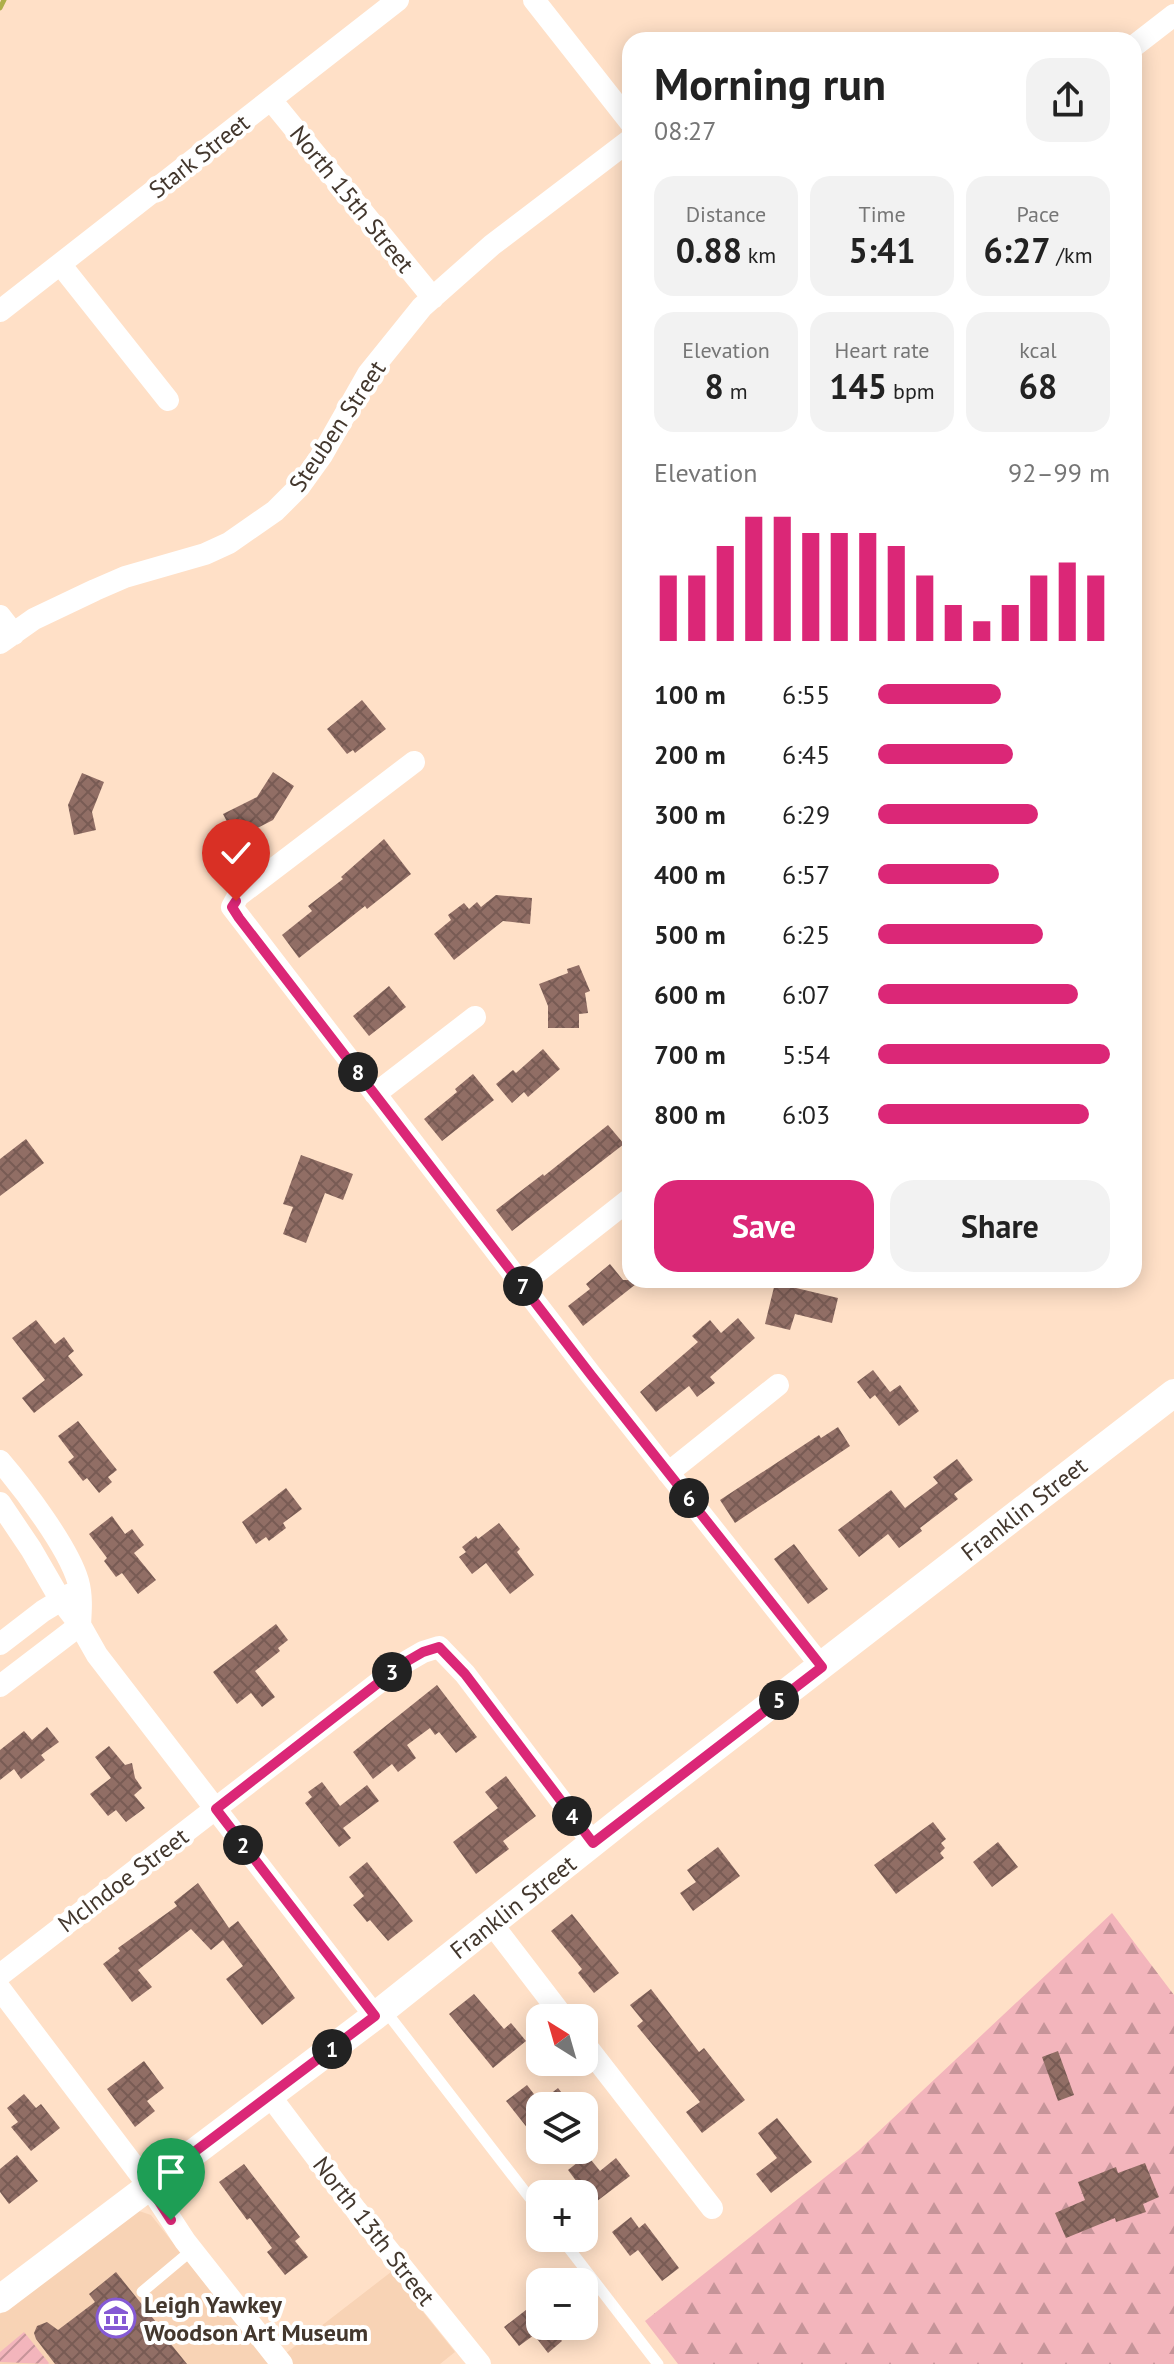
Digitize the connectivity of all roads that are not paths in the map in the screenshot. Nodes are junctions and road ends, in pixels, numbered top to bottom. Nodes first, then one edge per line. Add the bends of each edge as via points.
1 (398, 0) edge
2 (534, 0) edge
3 (1174, 15) edge
4 (1142, 40) edge
5 (271, 100) junction
6 (622, 112) edge
7 (622, 146) edge
8 (60, 264) junction
9 (433, 298) junction
10 (0, 311) edge
11 (168, 400) dead end
12 (5, 631) edge
13 (414, 762) dead end
14 (475, 1017) dead end
15 (375, 1094) junction
16 (622, 1205) edge
17 (522, 1284) junction
18 (778, 1385) dead end
19 (1174, 1393) edge
20 (0, 1461) edge
21 (668, 1473) junction
22 (0, 1503) edge
23 (70, 1595) junction
24 (80, 1625) junction
25 (0, 1644) edge
26 (822, 1667) junction
27 (0, 1686) edge
28 (216, 1809) junction
29 (593, 1843) junction
30 (492, 1924) junction
31 (0, 1975) edge
32 (0, 1989) edge
33 (553, 2004) edge
34 (379, 2012) junction
35 (598, 2061) edge
36 (270, 2096) junction
37 (149, 2186) junction
38 (526, 2194) edge
39 (712, 2208) dead end
40 (192, 2250) junction
41 (572, 2252) edge
42 (142, 2292) dead end
43 (0, 2299) edge
44 (282, 2364) edge
45 (480, 2364) edge
46 (658, 2364) edge

1 - 5 street, Stark Street
2 - 6 street
3 - 4 street
5 - 8 street, Stark Street
5 - 9 street, North 15th Street
7 - 9 street, Steuben Street via 492,245
8 - 10 street, Stark Street
8 - 11 street
9 - 12 street, Steuben Street via 368,374 322,455 275,511 205,554 105,586
13 - 15 street via 238,896 232,907
14 - 15 street
15 - 17 street
16 - 17 street
17 - 21 street
18 - 21 street
19 - 26 street, Franklin Street
20 - 23 street via 73,1568
21 - 26 street
22 - 23 street
23 - 24 street
23 - 25 street
24 - 27 street
24 - 28 street via 97,1655
26 - 29 street, Franklin Street
28 - 29 street, McIndoe Street via 404,1663 439,1647
28 - 31 street, McIndoe Street
28 - 34 street
29 - 30 street, Franklin Street
30 - 33 street
30 - 34 street, Franklin Street
32 - 37 street
34 - 36 street, Franklin Street
34 - 38 lane
35 - 39 street
36 - 37 street, Franklin Street
36 - 45 street, North 13th Street
37 - 40 street
37 - 43 street, Franklin Street
40 - 42 lane
40 - 44 street
41 - 46 lane

